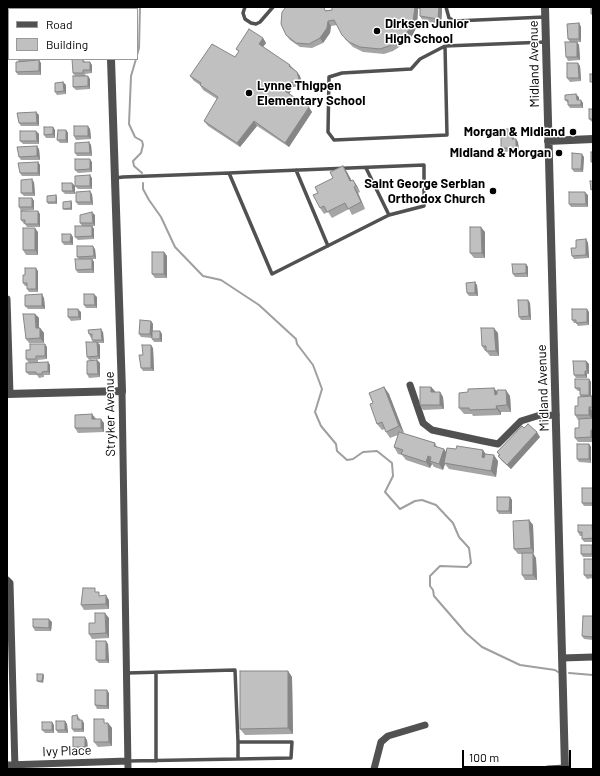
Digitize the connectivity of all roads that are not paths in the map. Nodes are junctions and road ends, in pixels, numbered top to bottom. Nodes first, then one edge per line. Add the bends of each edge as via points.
1 (245, 7) edge
2 (273, 7) edge
3 (446, 7) edge
4 (545, 7) edge
5 (545, 17) junction
6 (546, 42) junction
7 (445, 46) junction
8 (111, 60) edge
9 (593, 139) edge
10 (548, 141) junction
11 (366, 168) junction
12 (296, 170) junction
13 (229, 173) junction
14 (114, 178) junction
15 (389, 216) junction
16 (328, 246) junction
17 (7, 299) edge
18 (410, 385) dead end
19 (122, 391) junction
20 (9, 394) edge
21 (556, 415) junction
22 (8, 582) edge
23 (593, 657) edge
24 (562, 658) junction
25 (127, 672) junction
26 (156, 672) junction
27 (424, 726) dead end
28 (238, 742) junction
29 (238, 759) junction
30 (156, 761) junction
31 (128, 765) edge
32 (12, 766) edge
33 (566, 768) edge
34 (374, 769) edge
35 (548, 769) edge

1 - 2 lane via 245,19 256,24
3 - 5 lane via 449,18 455,21
4 - 5 street, Midland Avenue
5 - 6 street, Midland Avenue
6 - 7 lane
6 - 10 street, Midland Avenue
7 - 7 lane via 446,136 334,140 328,132 330,77 342,73 411,69 420,59
8 - 14 street, Stryker Avenue
9 - 10 street
10 - 21 street, Midland Avenue
11 - 12 lane
11 - 15 lane
11 - 15 lane via 424,165 424,206
12 - 13 lane
12 - 16 lane
13 - 14 lane
13 - 16 lane via 272,274
14 - 19 street, Stryker Avenue
15 - 16 lane
17 - 20 street
18 - 21 street via 423,423 432,430 490,443 498,444 521,421 536,416
19 - 20 street
19 - 25 street, Stryker Avenue
21 - 24 street, Midland Avenue
22 - 32 street
23 - 24 street
24 - 33 street, Midland Avenue
25 - 26 lane
25 - 31 street, Stryker Avenue
26 - 28 lane via 235,670
26 - 30 lane
27 - 34 street via 388,736 381,742
28 - 29 lane
28 - 29 lane via 292,742 291,758
29 - 30 lane
30 - 31 lane
31 - 32 street, Ivy Place
33 - 35 street

